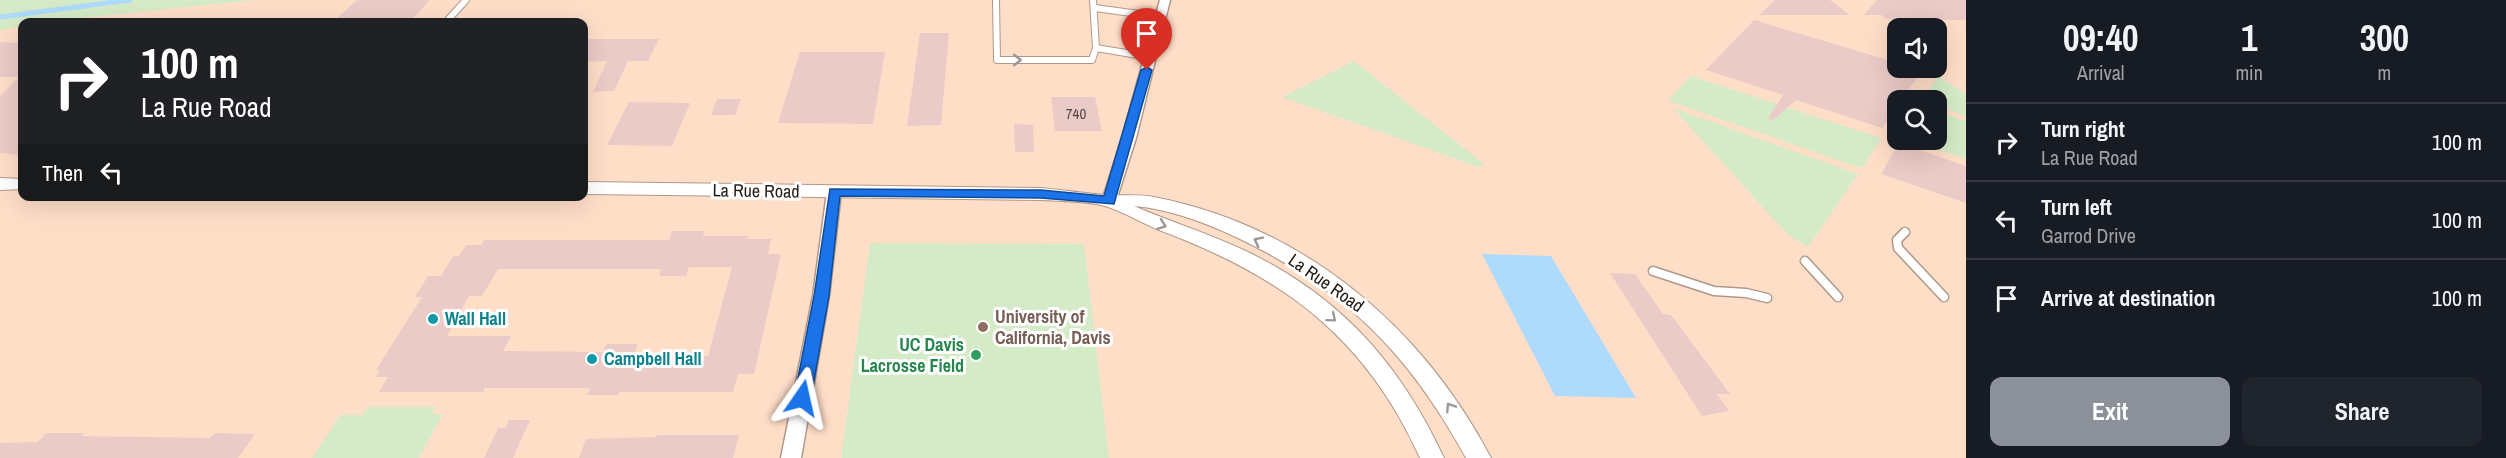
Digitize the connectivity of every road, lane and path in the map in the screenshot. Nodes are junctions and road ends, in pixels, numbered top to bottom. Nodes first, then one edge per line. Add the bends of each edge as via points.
1 (466, 0) edge
2 (996, 0) edge
3 (1093, 0) edge
4 (1165, 0) edge
5 (1095, 8) junction
6 (1161, 17) junction
7 (450, 18) edge
8 (1096, 48) junction
9 (1150, 57) junction
10 (18, 184) edge
11 (1, 185) edge
12 (588, 188) edge
13 (834, 192) junction
14 (1109, 201) junction
15 (1905, 232) dead end
16 (1805, 261) dead end
17 (1653, 271) dead end
18 (1838, 297) dead end
19 (1944, 297) dead end
20 (1767, 298) dead end
21 (791, 458) edge
22 (1432, 458) edge
23 (1479, 458) edge

1 - 7 lane
2 -> 8 lane via 997,60 1092,60
3 - 5 lane
4 - 6 street
5 - 6 lane
5 - 8 lane
6 - 9 street
8 - 9 lane
9 - 14 street
10 - 11 street
12 - 13 street, La Rue Road
13 - 14 street, La Rue Road via 1041,194
13 - 21 street via 816,327
14 -> 22 street, La Rue Road via 1132,214 1210,242 1270,272 1308,298 1346,329 1398,390
23 -> 14 street, La Rue Road via 1436,384 1412,355 1382,324 1318,273 1208,219 1140,201
15 - 19 lane via 1897,240 1898,248
16 - 18 lane
17 - 20 lane via 1714,291

